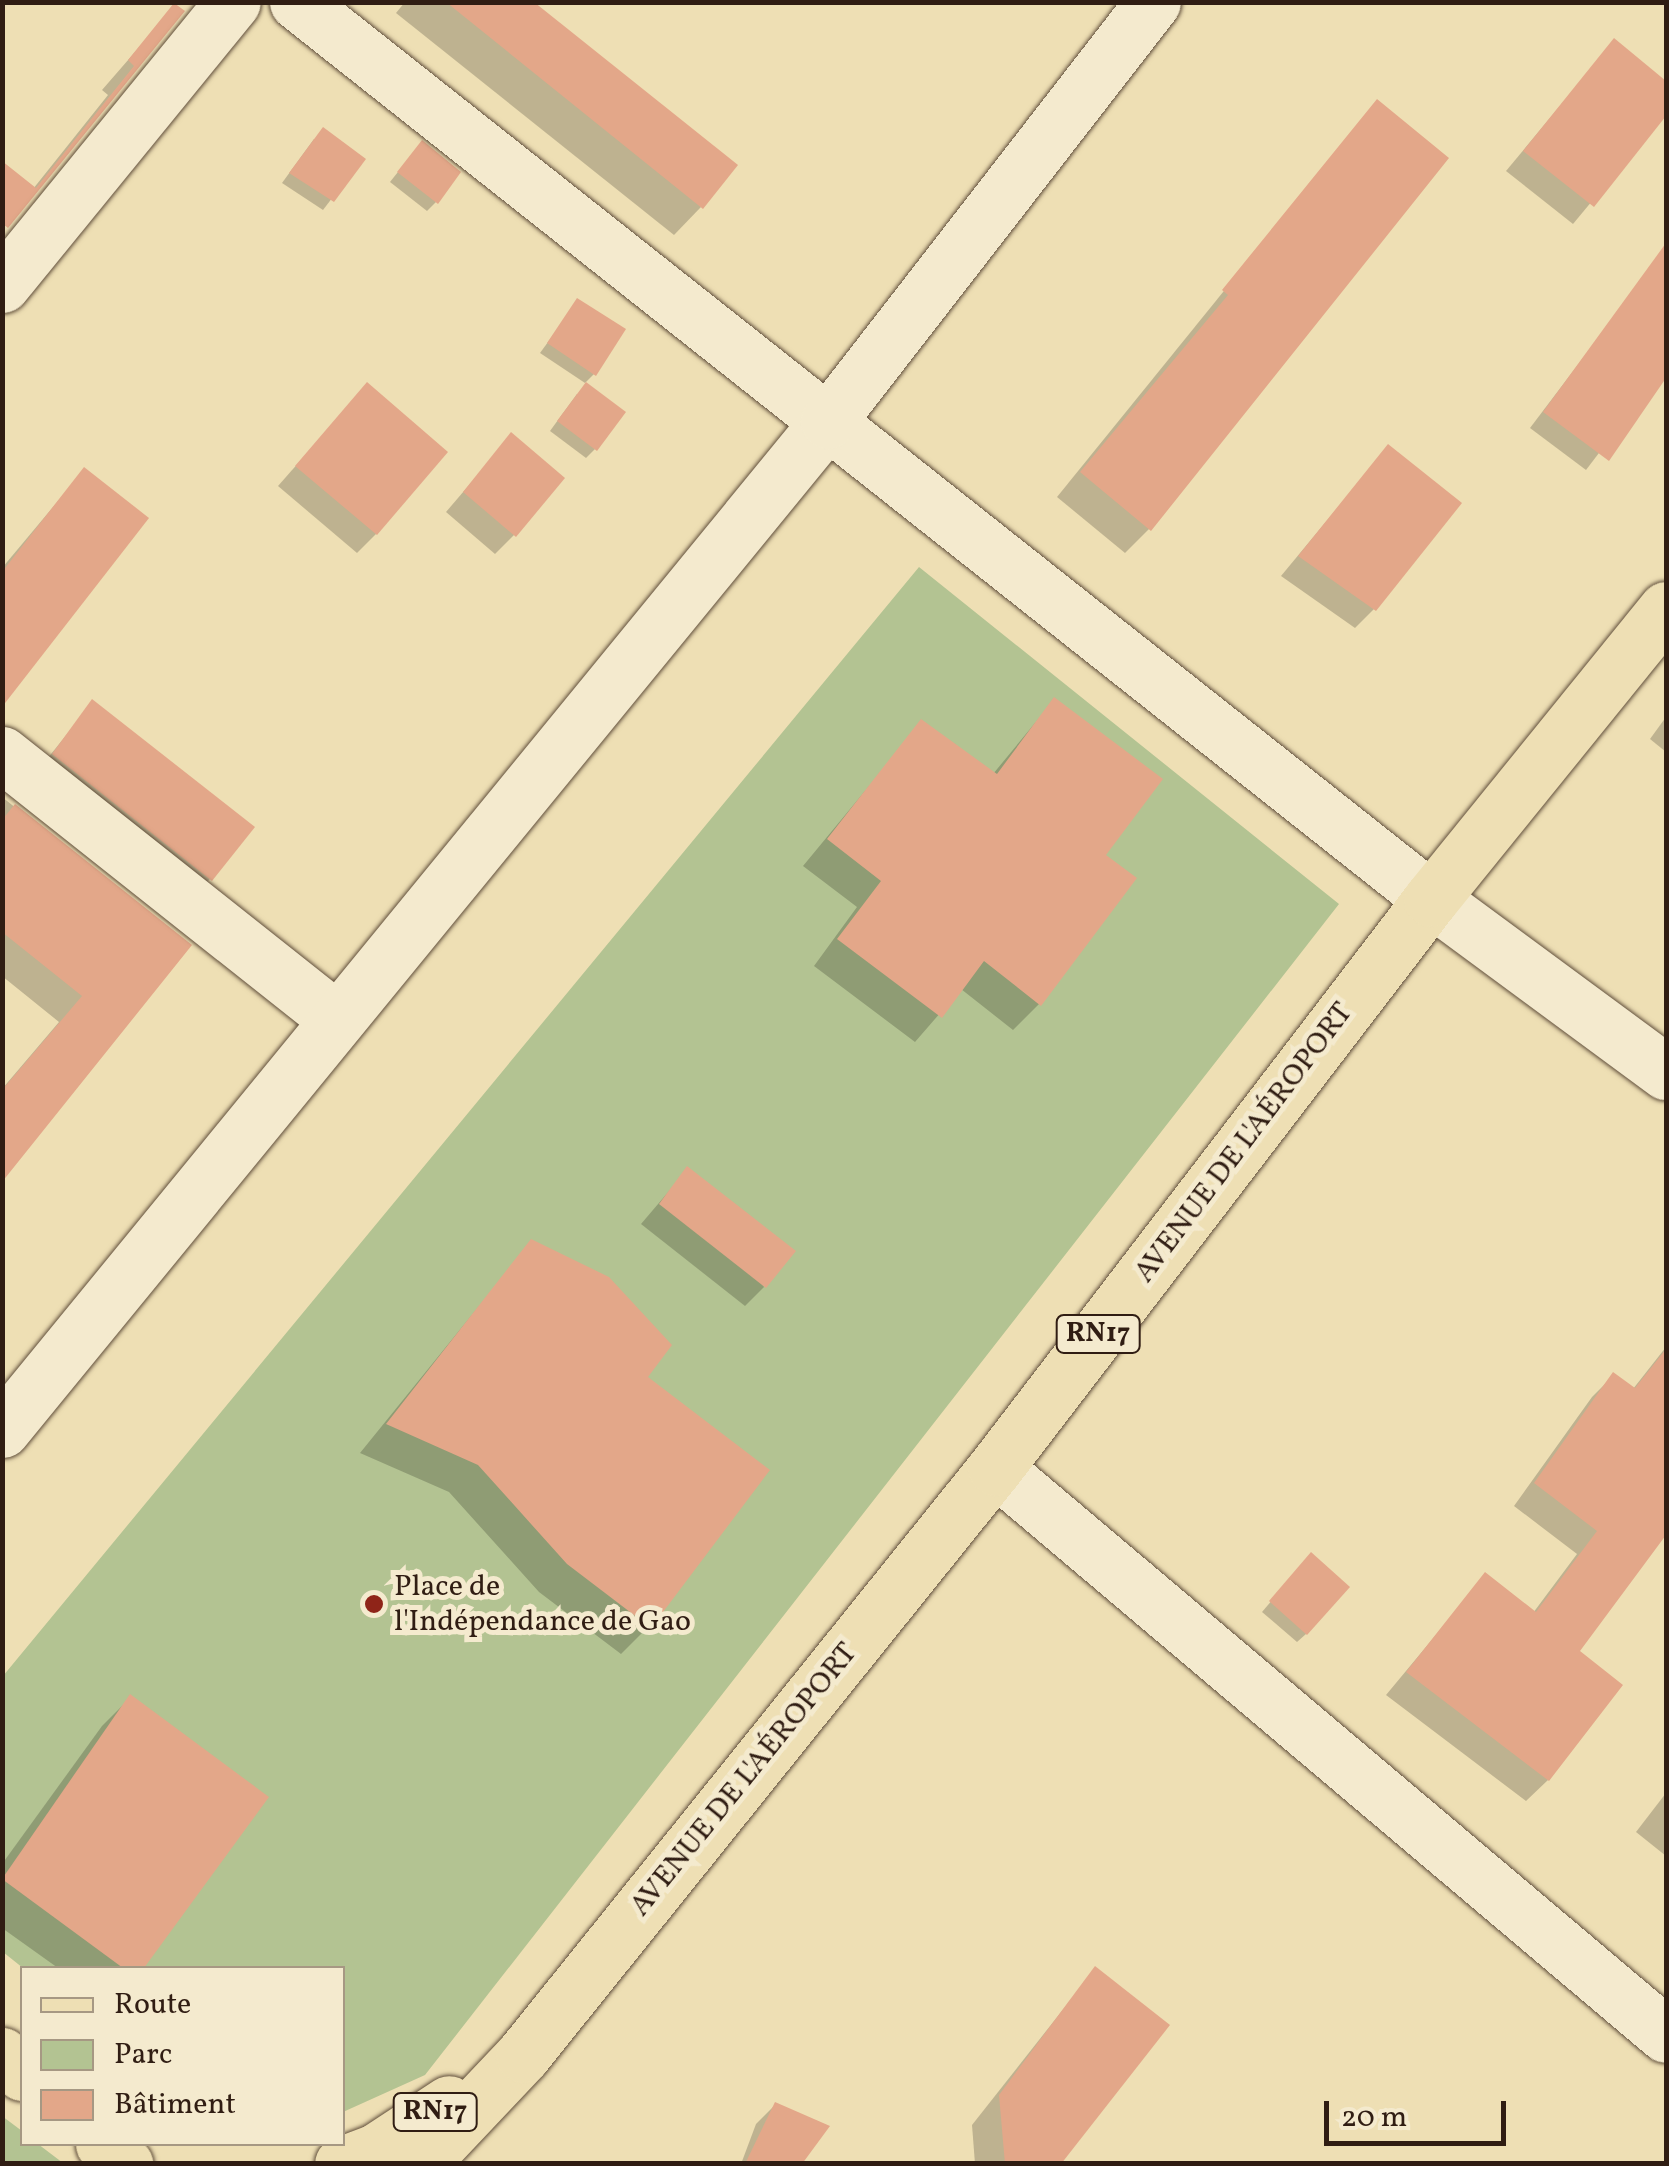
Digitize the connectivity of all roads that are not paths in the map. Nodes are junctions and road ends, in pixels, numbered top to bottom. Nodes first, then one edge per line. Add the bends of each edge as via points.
1 (233, 2) edge
2 (297, 2) edge
3 (1153, 2) edge
4 (2, 285) edge
5 (828, 421) junction
6 (1666, 608) edge
7 (2, 754) edge
8 (1431, 900) junction
9 (334, 1018) junction
10 (1666, 1072) edge
11 (2, 1430) edge
12 (995, 1468) junction
13 (1666, 2034) edge
14 (523, 2054) junction
15 (105, 2146) edge
16 (126, 2164) edge
17 (342, 2164) edge
18 (420, 2164) edge

1 - 4 street
2 - 5 street
3 - 5 street
5 - 8 street
5 - 9 street
6 - 8 main road, AVENUE DE L'AÉROPORT / RN17
7 - 9 street
8 - 10 street
8 - 12 main road, AVENUE DE L'AÉROPORT / RN17
9 - 11 street
12 - 13 street
12 - 14 main road, AVENUE DE L'AÉROPORT / RN17
14 - 17 main road, RN17 via 376,2150
14 - 18 main road, RN17
15 - 16 main road

